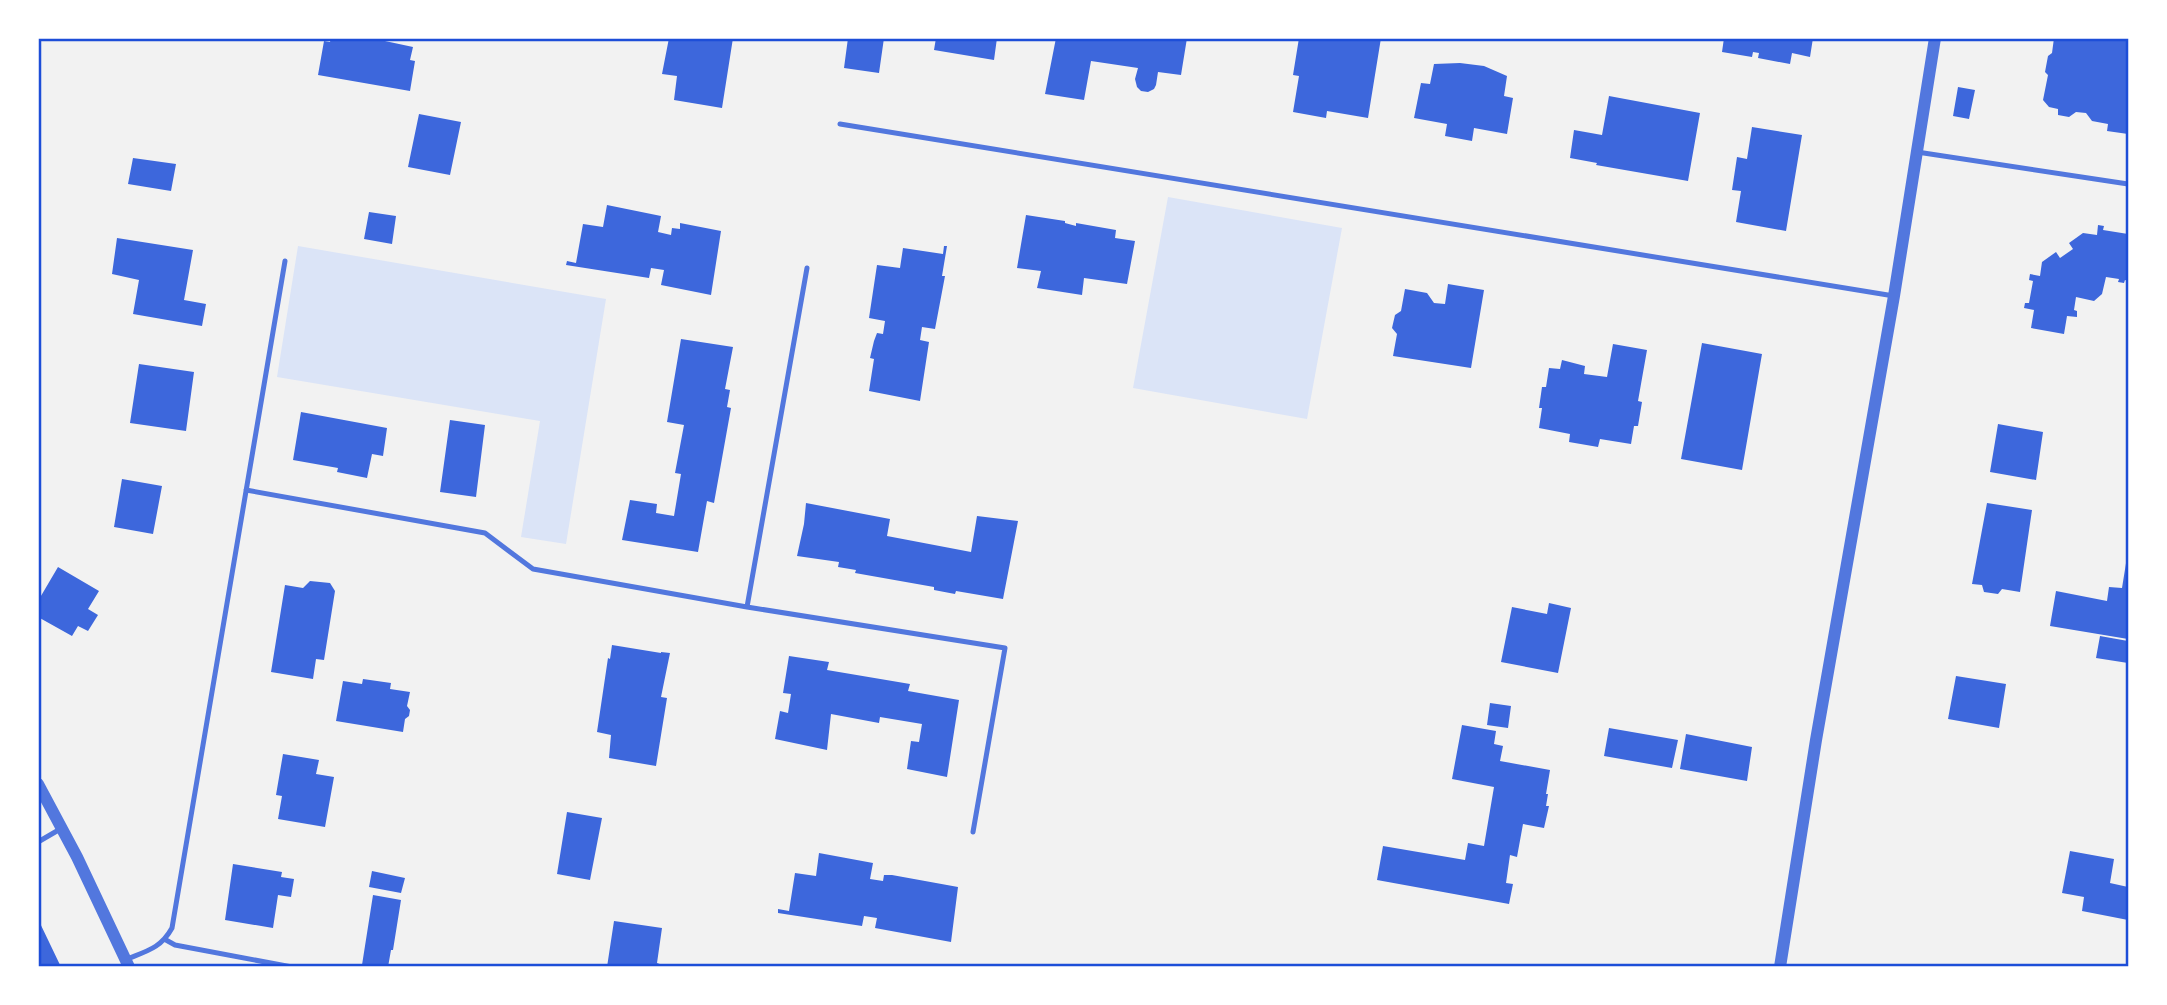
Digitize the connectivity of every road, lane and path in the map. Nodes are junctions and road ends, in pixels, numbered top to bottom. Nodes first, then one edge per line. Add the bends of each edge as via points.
1 (1935, 38) edge
2 (840, 124) dead end
3 (1917, 152) junction
4 (2129, 184) edge
5 (285, 261) dead end
6 (807, 268) dead end
7 (1894, 296) junction
8 (246, 490) junction
9 (747, 607) junction
10 (38, 784) edge
11 (62, 828) junction
12 (973, 832) dead end
13 (38, 842) edge
14 (166, 940) junction
15 (128, 963) edge
16 (292, 967) edge
17 (1780, 967) edge

1 - 3 street
2 - 7 lane
3 - 4 lane
3 - 7 street
5 - 8 lane
6 - 9 lane
7 - 17 street
8 - 9 lane via 485,534 533,569
8 - 14 lane via 172,928
9 - 12 lane via 1005,649
10 - 11 street
11 - 13 lane
11 - 15 street
14 - 15 lane
14 - 16 lane

